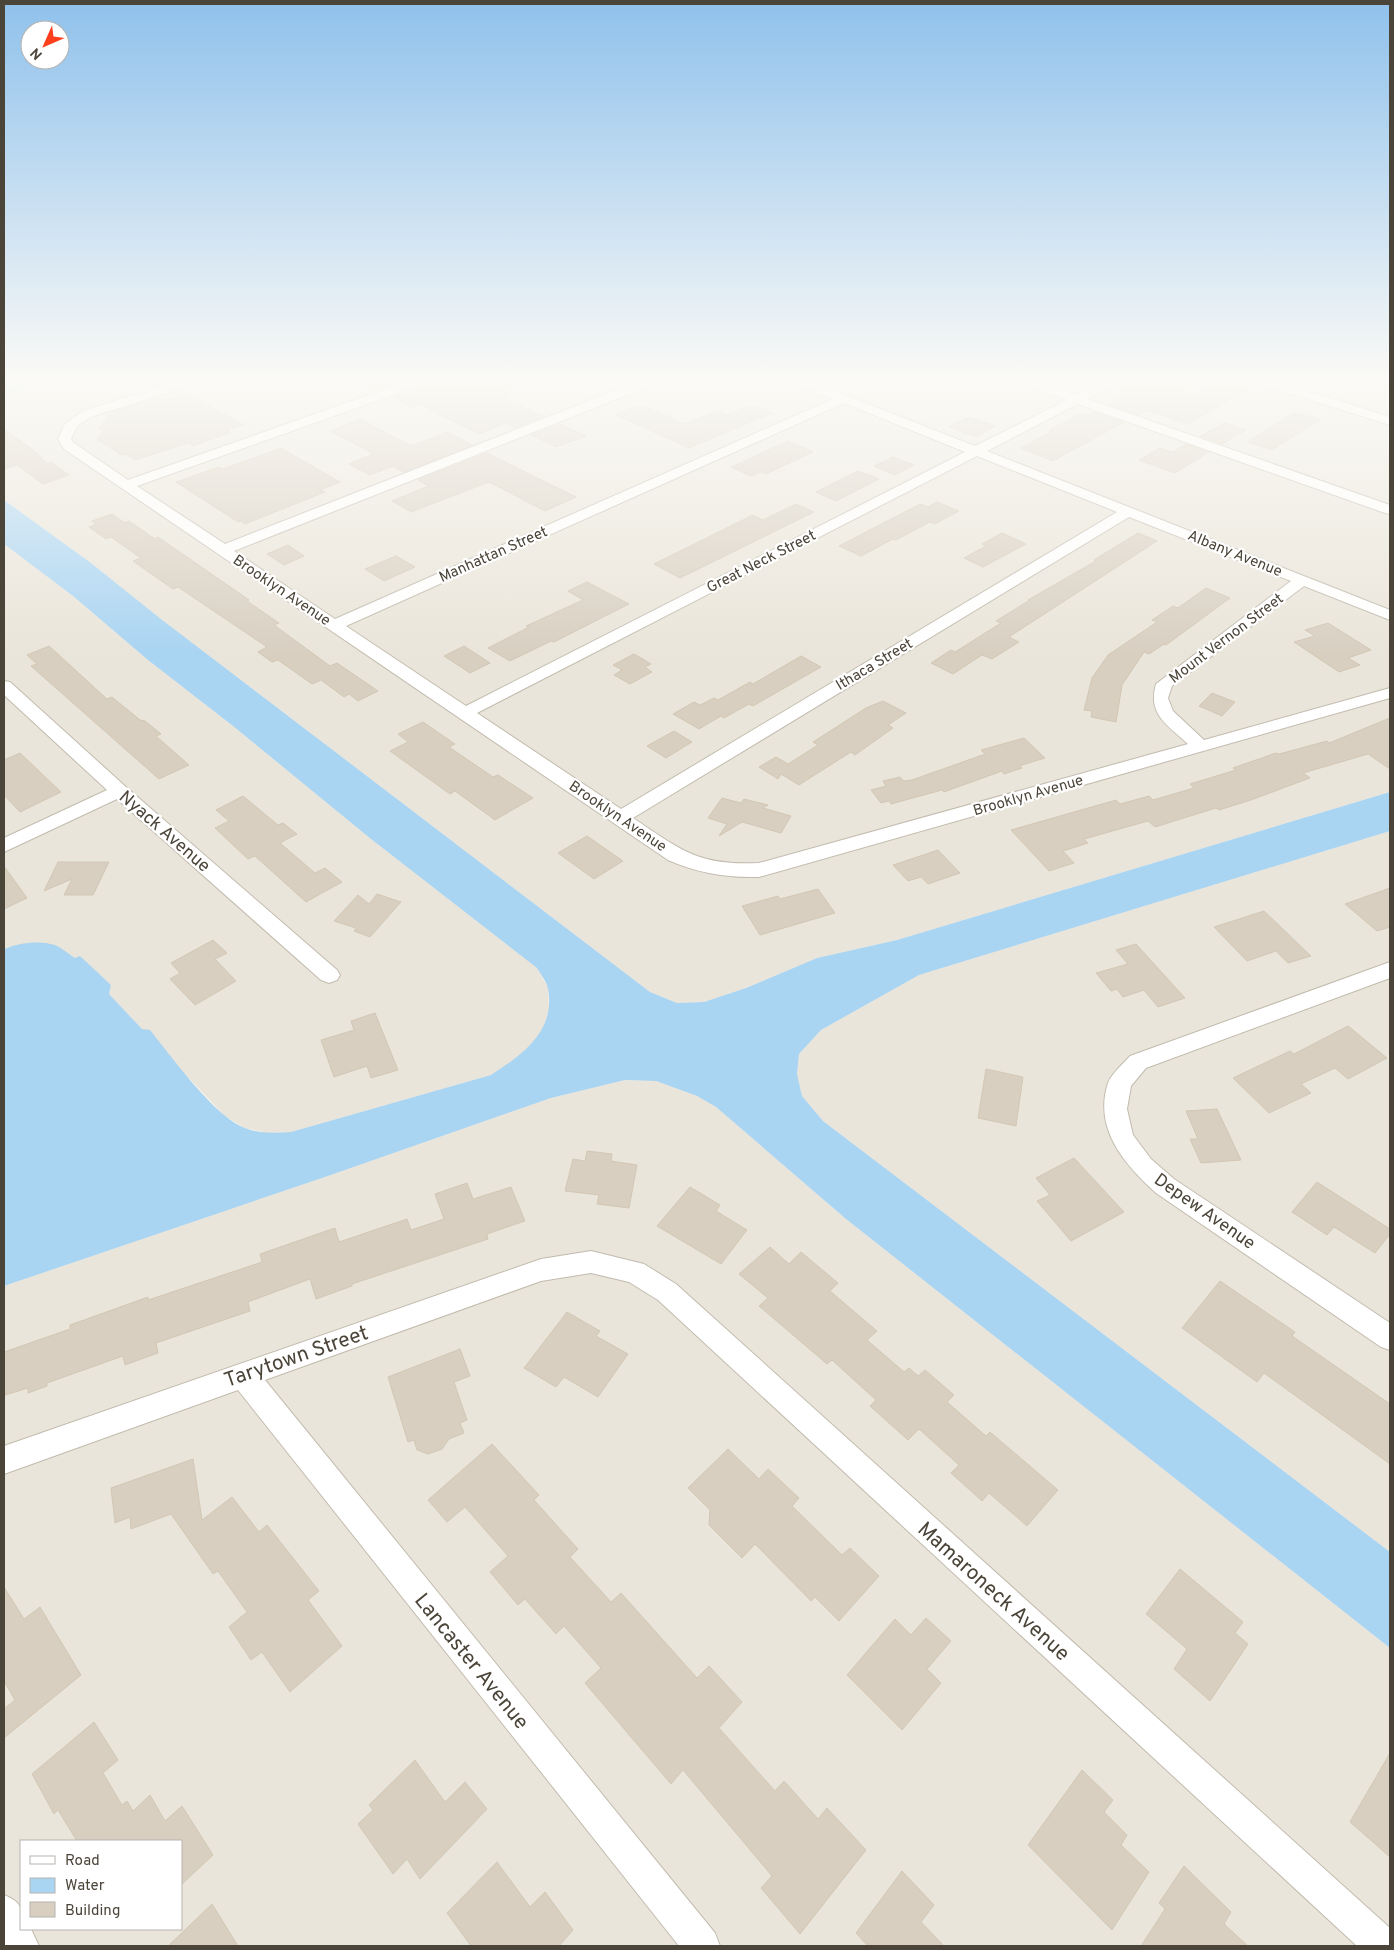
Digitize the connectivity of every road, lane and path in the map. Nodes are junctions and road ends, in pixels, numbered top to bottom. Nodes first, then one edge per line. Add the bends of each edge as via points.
1 (110, 473) edge
2 (158, 473) edge
3 (418, 473) edge
4 (675, 473) edge
5 (933, 473) edge
6 (1032, 473) edge
7 (1286, 473) edge
8 (127, 484) junction
9 (1390, 510) edge
10 (1128, 511) junction
11 (223, 550) junction
12 (1303, 580) junction
13 (1390, 615) edge
14 (334, 625) junction
15 (4, 686) edge
16 (1390, 693) edge
17 (465, 713) junction
18 (1200, 746) junction
19 (119, 791) junction
20 (620, 818) junction
21 (4, 846) edge
22 (1390, 970) edge
23 (329, 975) dead end
24 (591, 1262) joint
25 (1390, 1338) edge
26 (243, 1375) junction
27 (4, 1460) edge
28 (4, 1913) edge
29 (21, 1946) edge
30 (702, 1946) edge
31 (1383, 1946) edge

1 - 8 street, Brooklyn Avenue
2 - 8 street
3 - 11 street
4 - 14 street, Manhattan Street
5 - 17 street, Great Neck Street
6 - 10 street, Albany Avenue
7 - 9 street
8 - 11 street, Brooklyn Avenue
10 - 12 street, Albany Avenue
10 - 20 street, Ithaca Street
11 - 14 street, Brooklyn Avenue
12 - 13 street, Albany Avenue
12 - 18 street, Mount Vernon Street via 1164,684 1160,698 1165,713
14 - 17 street, Brooklyn Avenue
15 - 19 street, Nyack Avenue
16 - 18 street, Brooklyn Avenue
17 - 20 street, Brooklyn Avenue
18 - 20 street, Brooklyn Avenue via 759,870 729,872 700,866 675,855
19 - 21 street
19 - 23 street, Nyack Avenue
22 - 25 street, Depew Avenue via 1138,1062 1120,1083 1115,1109 1122,1138 1142,1166 1165,1186
24 - 26 street, Tarytown Street via 541,1270
24 - 31 street, Mamaroneck Avenue via 635,1272 667,1292
26 - 27 street, Tarytown Street
26 - 30 street, Lancaster Avenue
28 - 29 street

